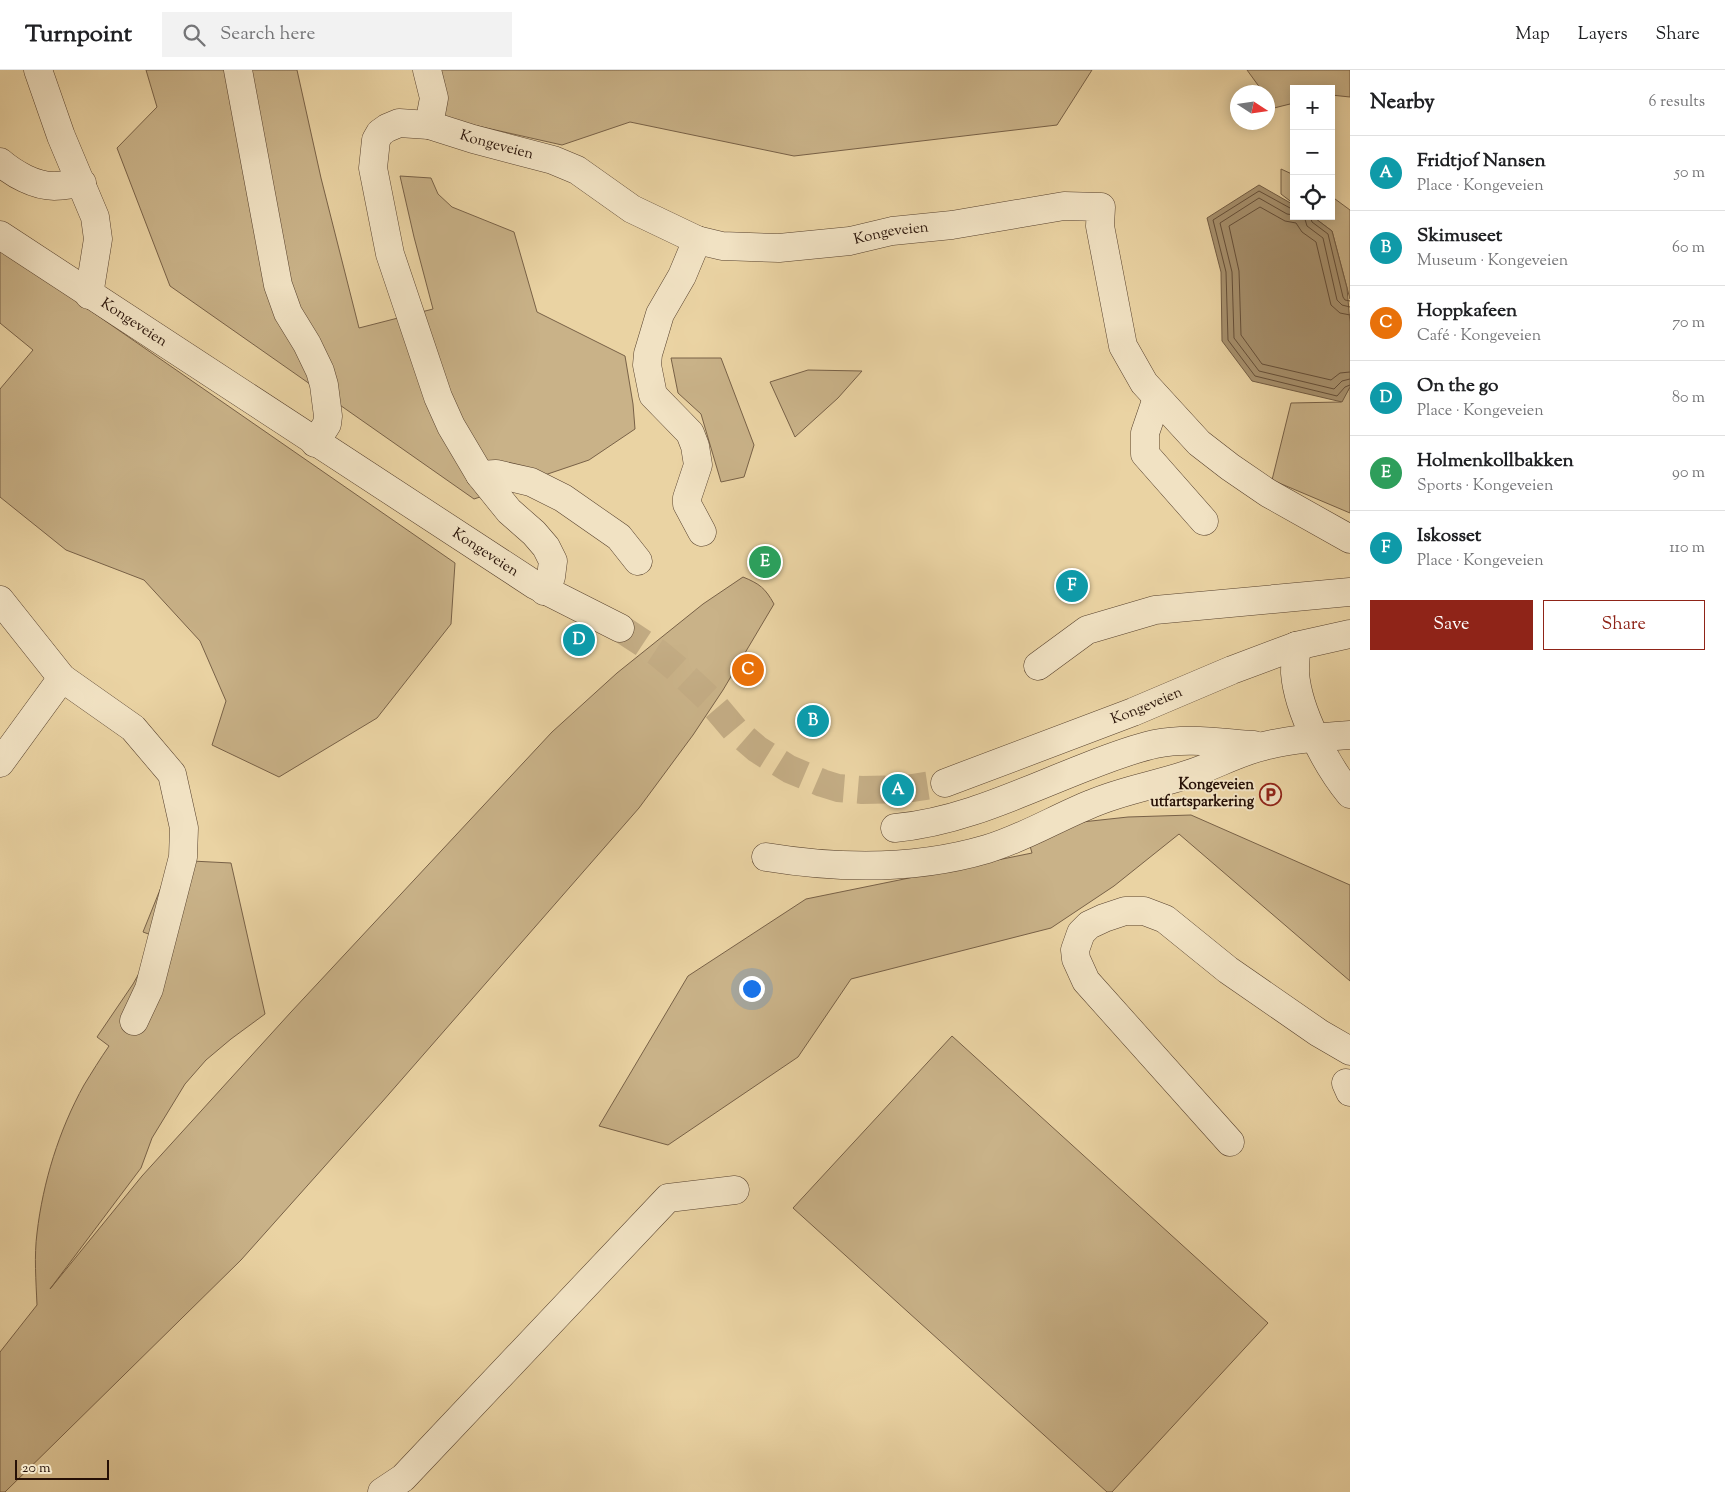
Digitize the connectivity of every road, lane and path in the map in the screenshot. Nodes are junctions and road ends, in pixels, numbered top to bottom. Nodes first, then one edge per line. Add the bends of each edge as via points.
1 (38, 70) edge
2 (238, 70) edge
3 (427, 70) edge
4 (429, 124) junction
5 (0, 162) edge
6 (82, 183) junction
7 (0, 236) edge
8 (697, 240) junction
9 (89, 295) junction
10 (1157, 398) junction
11 (315, 443) junction
12 (480, 475) junction
13 (1204, 520) dead end
14 (702, 532) dead end
15 (1350, 540) edge
16 (638, 561) dead end
17 (544, 591) junction
18 (1350, 592) edge
19 (0, 600) edge
20 (620, 628) tunnel mouth
21 (1350, 634) edge
22 (1296, 646) junction
23 (1038, 666) dead end
24 (62, 678) junction
25 (1350, 735) edge
26 (1314, 738) junction
27 (1263, 746) junction
28 (0, 763) edge
29 (944, 783) tunnel mouth
30 (1350, 794) edge
31 (895, 828) dead end
32 (766, 857) dead end
33 (134, 1021) dead end
34 (1350, 1051) edge
35 (1230, 1142) dead end
36 (735, 1190) dead end
37 (382, 1492) edge

1 - 6 street
2 - 11 street via 278,285 288,313 307,344 324,385 327,424
3 - 4 street via 434,98
4 - 8 street, Kongeveien via 577,170 632,209
4 - 12 street, Kongeveien via 399,123 380,134 376,140 373,168 390,254 438,397
5 - 6 street via 28,180 52,186
6 - 9 street via 95,218 98,239
7 - 9 street, Kongeveien
8 - 10 street, Kongeveien via 722,246 779,248 850,241 892,231 1064,206 1101,208 1100,226 1122,346
8 - 14 street via 682,276 660,314 647,365 652,395 690,433 695,446 698,465 687,504
9 - 11 street, Kongeveien
10 - 13 street via 1145,433 1145,454
10 - 15 street via 1199,443 1230,467
11 - 17 street, Kongeveien
12 - 16 street via 496,474 531,482 563,498 619,537
12 - 17 street, Kongeveien via 546,547 553,561 551,577
17 - 20 street, Kongeveien
18 - 23 street via 1155,610 1087,630
19 - 24 street
21 - 22 street, Kongeveien
22 - 26 street via 1297,685
22 - 29 street, Kongeveien
24 - 28 street
24 - 33 street via 133,728 172,774 184,828 183,857 149,989
25 - 26 street
26 - 27 street
26 - 30 street via 1338,780
27 - 31 street via 1187,740 1156,744 1120,754 963,814 919,826
27 - 32 street via 1189,774 1118,793 987,849 916,863 859,866 805,864
34 - 35 street via 1228,970 1165,919 1144,911 1125,911 1090,925 1082,933 1075,950 1086,981
36 - 37 street via 668,1198 403,1478

